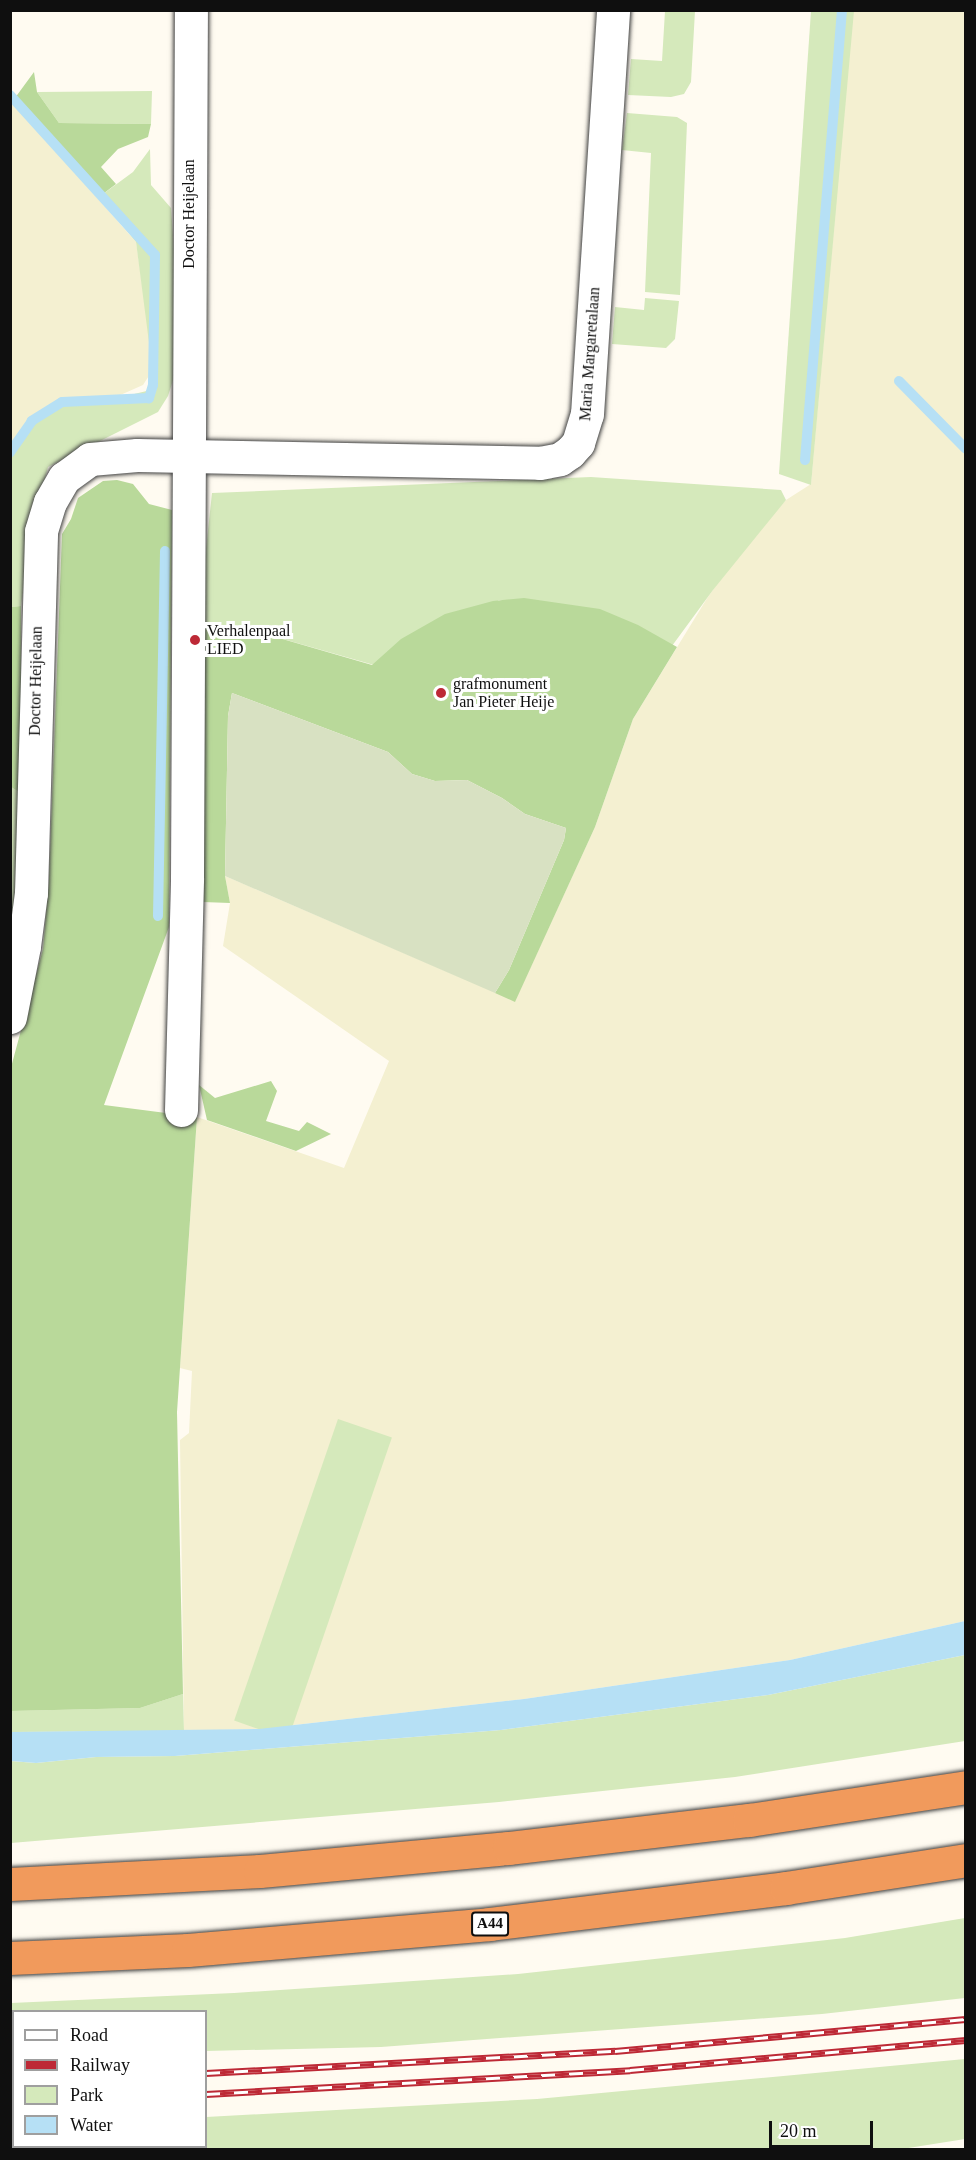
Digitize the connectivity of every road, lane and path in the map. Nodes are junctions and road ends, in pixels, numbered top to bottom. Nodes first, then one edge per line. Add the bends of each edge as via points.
1 (191, 10) edge
2 (613, 10) edge
3 (187, 454) junction
4 (10, 1017) edge
5 (181, 1110) dead end
6 (966, 1787) edge
7 (966, 1860) edge
8 (10, 1884) edge
9 (10, 1958) edge

1 - 3 street, Doctor Heijelaan
2 - 3 street, Maria Margaretalaan via 587,414 578,443 570,452 560,459 540,463
3 - 4 street, Doctor Heijelaan via 90,459 64,478 50,502 41,531 31,893
3 - 5 street, Doctor Heijelaan via 187,878
6 - 8 highway via 749,1820 509,1848 260,1870
7 - 9 highway, A44 via 786,1888 490,1924 188,1950

